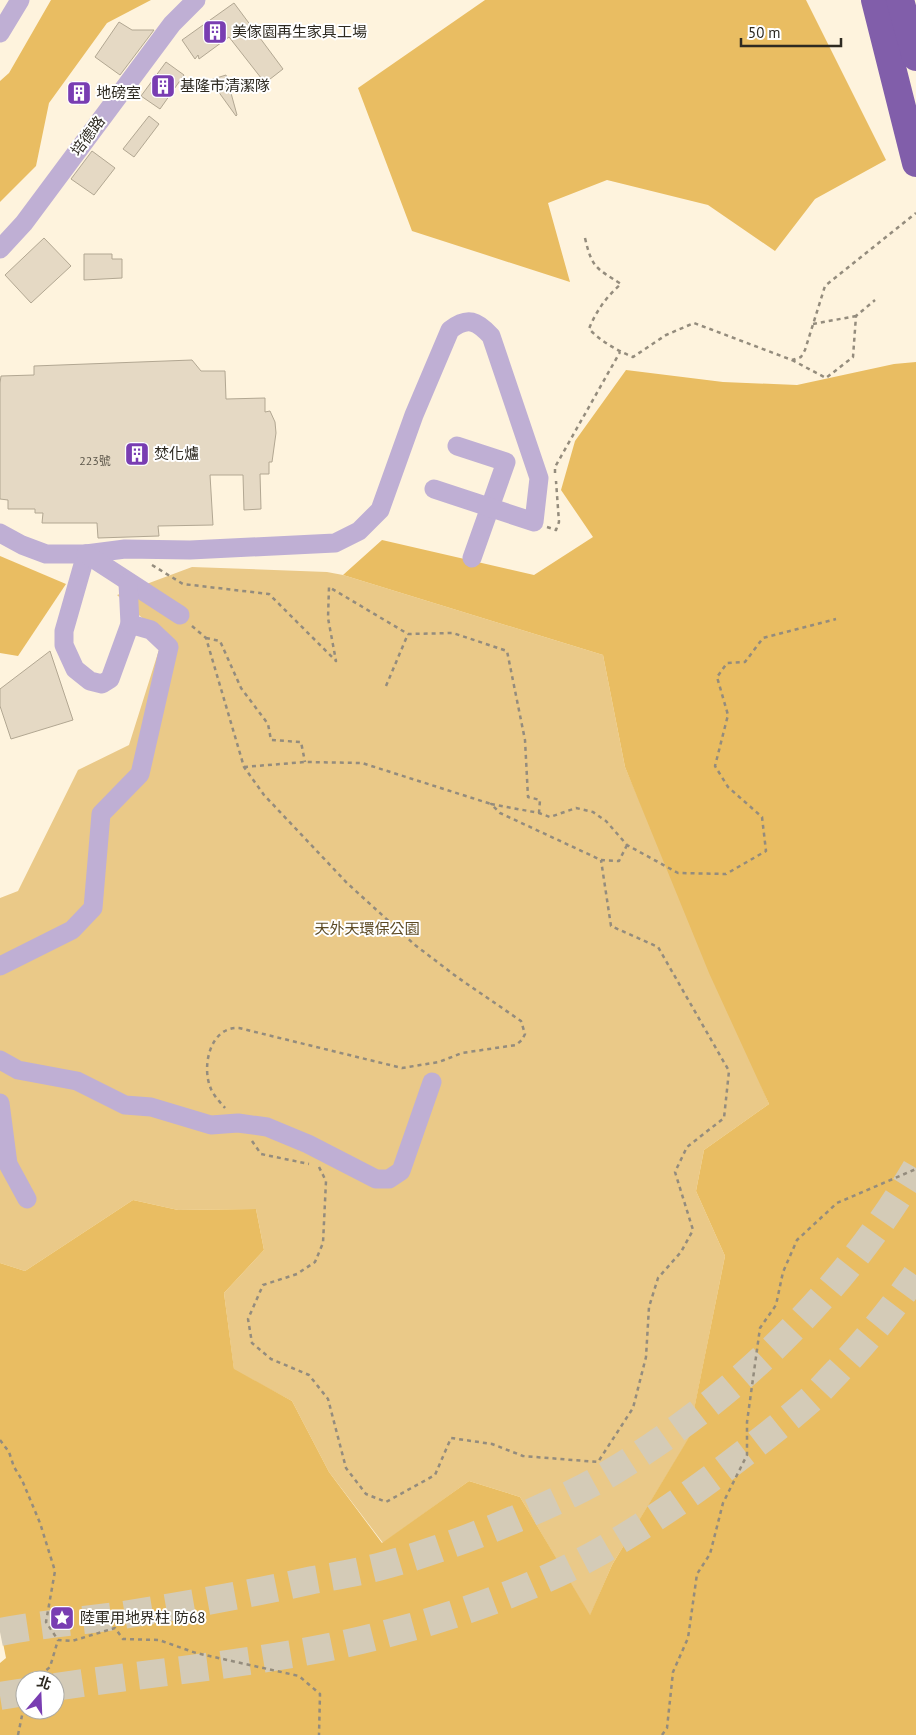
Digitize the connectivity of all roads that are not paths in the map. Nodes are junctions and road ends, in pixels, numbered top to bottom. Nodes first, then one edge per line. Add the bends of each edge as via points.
1 (20, 0) edge
2 (196, 0) edge
3 (863, 0) edge
4 (875, 0) edge
5 (901, 3) edge
6 (0, 33) edge
7 (916, 56) edge
8 (895, 84) junction
9 (916, 163) edge
10 (0, 249) edge
11 (457, 446) dead end
12 (434, 489) dead end
13 (489, 508) junction
14 (0, 533) edge
15 (86, 554) junction
16 (472, 558) dead end
17 (128, 583) junction
18 (180, 615) road end
19 (130, 624) junction
20 (0, 966) edge
21 (0, 1060) edge
22 (432, 1082) dead end
23 (0, 1103) edge
24 (27, 1199) dead end

1 - 6 street
2 - 10 street, 培德路 via 172,24 24,223
3 - 8 highway
4 - 8 highway
5 - 7 highway
8 - 9 highway
11 - 13 street via 506,462
12 - 13 street
13 - 15 street via 534,522 539,478 491,336 481,325 469,321 458,323 450,330 414,415 380,510 359,531 335,543 190,550 125,549
13 - 16 street
14 - 15 street via 46,554
15 - 17 street
15 - 19 street via 64,631 64,645 75,669 90,681 102,684 110,679
17 - 18 street
17 - 19 street
19 - 20 street via 151,630 169,647 140,774 101,814 92,908 72,930
21 - 22 street via 18,1070 76,1081 125,1105 151,1107 211,1125 238,1123 267,1127 376,1179 389,1179 400,1171
23 - 24 street via 8,1164

